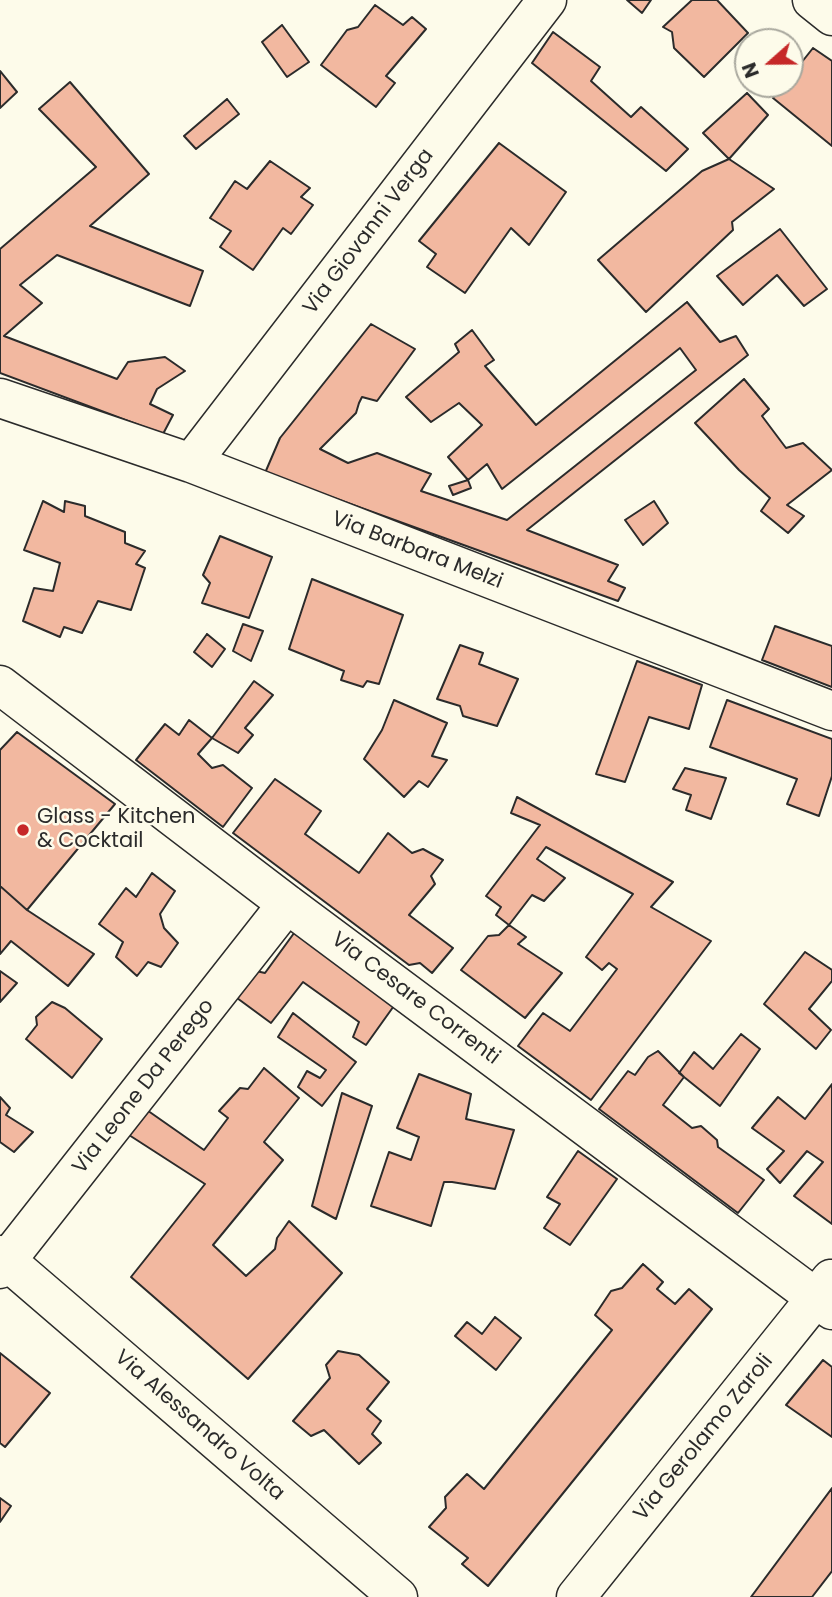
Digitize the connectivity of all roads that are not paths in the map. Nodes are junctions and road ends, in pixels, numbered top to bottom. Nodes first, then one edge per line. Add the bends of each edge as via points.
1 (547, 0) edge
2 (812, 0) edge
3 (832, 16) edge
4 (0, 398) edge
5 (191, 463) junction
6 (0, 685) edge
7 (832, 711) edge
8 (287, 904) junction
9 (2, 1262) edge
10 (827, 1295) edge
11 (398, 1597) edge
12 (576, 1597) edge

1 - 5 street, Via Giovanni Verga
2 - 3 street
4 - 5 street, Via Barbara Melzi
5 - 7 street, Via Barbara Melzi
6 - 8 street, Via Cesare Correnti
8 - 9 street, Via Leone Da Perego
8 - 10 street, Via Cesare Correnti
9 - 11 street, Via Alessandro Volta
10 - 12 street, Via Gerolamo Zaroli

